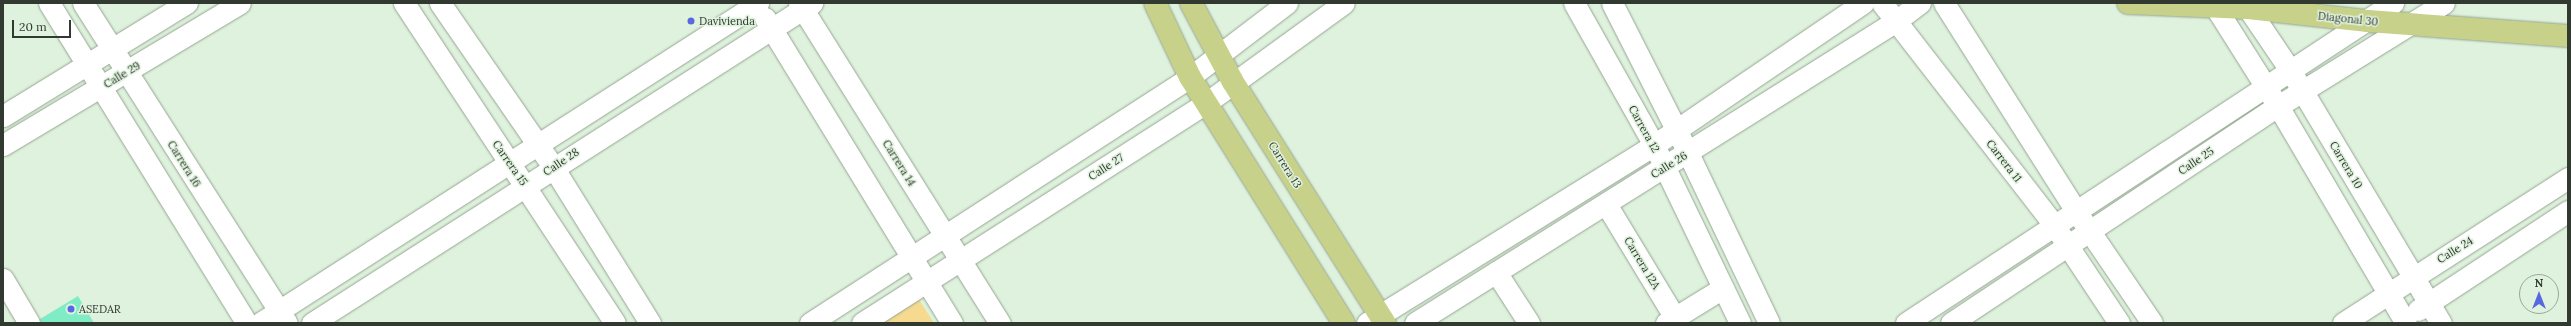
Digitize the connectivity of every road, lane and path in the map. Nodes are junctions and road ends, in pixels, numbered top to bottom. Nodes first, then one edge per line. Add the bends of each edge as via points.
1 (49, 3) edge
2 (83, 3) edge
3 (187, 3) edge
4 (240, 3) edge
5 (404, 3) edge
6 (440, 3) edge
7 (757, 3) edge
8 (1155, 3) edge
9 (1190, 3) edge
10 (1287, 3) edge
11 (1344, 3) edge
12 (1574, 3) edge
13 (1612, 3) edge
14 (1863, 3) edge
15 (1882, 3) edge
16 (1920, 3) edge
17 (1944, 3) edge
18 (2128, 3) edge
19 (2393, 3) edge
20 (2444, 3) edge
21 (804, 5) edge
22 (2216, 8) junction
23 (2248, 8) junction
24 (1896, 21) junction
25 (2368, 21) junction
26 (2412, 25) junction
27 (771, 29) junction
28 (2568, 36) edge
29 (111, 49) junction
30 (1219, 54) junction
31 (86, 64) junction
32 (2290, 70) junction
33 (126, 73) junction
34 (1190, 77) junction
35 (1233, 82) junction
36 (2264, 85) junction
37 (101, 88) junction
38 (2302, 92) junction
39 (1206, 103) junction
40 (2278, 106) junction
41 (3, 116) edge
42 (1675, 131) junction
43 (3, 145) edge
44 (1654, 145) junction
45 (537, 146) junction
46 (1688, 153) junction
47 (509, 163) junction
48 (553, 167) junction
49 (1665, 167) junction
50 (2568, 178) edge
51 (527, 186) junction
52 (1606, 204) junction
53 (2076, 211) junction
54 (2568, 212) edge
55 (2054, 225) junction
56 (2090, 232) junction
57 (945, 236) junction
58 (2068, 247) junction
59 (910, 258) junction
60 (960, 260) junction
61 (1496, 272) junction
62 (2414, 277) junction
63 (3, 280) edge
64 (925, 282) junction
65 (1723, 288) junction
66 (2388, 293) junction
67 (2429, 302) junction
68 (283, 318) edge
69 (1378, 320) edge
70 (1673, 321) edge
71 (2402, 322) edge
72 (29, 323) edge
73 (246, 323) edge
74 (260, 323) edge
75 (312, 323) edge
76 (615, 323) edge
77 (650, 323) edge
78 (810, 323) edge
79 (862, 323) edge
80 (952, 323) edge
81 (1000, 323) edge
82 (1344, 323) edge
83 (1415, 323) edge
84 (1529, 323) edge
85 (1740, 323) edge
86 (1769, 323) edge
87 (1906, 323) edge
88 (1951, 323) edge
89 (2119, 323) edge
90 (2152, 323) edge
91 (2343, 323) edge
92 (2441, 323) edge

1 - 31 street
2 - 29 street, Carrera 16
3 - 29 street
4 - 33 street, Calle 29
5 - 47 street, Carrera 15
6 - 45 street
7 - 27 street
7 - 45 street
8 - 34 main road
9 - 30 main road, Carrera 13
10 - 30 street
11 - 35 street, Calle 27
12 - 44 street, Carrera 12
13 - 42 street
14 - 42 street
15 - 24 street, Carrera 11
16 - 24 street, Calle 26
17 - 53 street
18 - 22 main road, Diagonal 30
19 - 25 street
20 - 26 street, Calle 25
21 - 27 street, Calle 28
21 - 57 street, Carrera 14
22 - 23 main road, Diagonal 30
22 - 36 street
23 - 25 main road, Diagonal 30
23 - 32 street, Carrera 10
24 - 46 street, Calle 26
24 - 55 street, Carrera 11
25 - 26 main road, Diagonal 30
25 - 32 street
26 - 28 main road, Diagonal 30
26 - 38 street, Calle 25
27 - 48 street, Calle 28
27 - 59 street
29 - 31 street
29 - 33 street, Carrera 16
30 - 34 street
30 - 35 main road, Carrera 13
31 - 37 street
31 - 41 street
32 - 36 street
32 - 38 street, Carrera 10
33 - 37 street, Calle 29
33 - 68 street, Carrera 16
34 - 39 main road
34 - 57 street
35 - 39 street, Calle 27
35 - 69 main road, Carrera 13
36 - 40 street
36 - 53 street
37 - 43 street, Calle 29
37 - 73 street
38 - 40 street, Calle 25
38 - 62 street, Carrera 10
39 - 60 street, Calle 27
39 - 82 main road
40 - 56 street, Calle 25
40 - 66 street
42 - 44 street
42 - 46 street
44 - 49 street, Carrera 12
44 - 69 street
45 - 47 street
45 - 48 street
46 - 49 street, Calle 26
46 - 86 street
47 - 51 street, Carrera 15
47 - 68 street
48 - 51 street, Calle 28
48 - 77 street
49 - 52 street, Calle 26
49 - 65 street, Carrera 12
50 - 62 street, Calle 24
51 - 75 street, Calle 28
51 - 76 street, Carrera 15
52 - 61 street, Calle 26
52 - 70 street, Carrera 12A
53 - 55 street
53 - 56 street
54 - 67 street
55 - 58 street, Carrera 11
55 - 87 street
56 - 58 street, Calle 25
56 - 90 street
57 - 59 street
57 - 60 street, Carrera 14
58 - 88 street, Calle 25
58 - 89 street, Carrera 11
59 - 64 street
59 - 78 street
60 - 64 street, Calle 27
60 - 81 street, Carrera 14
61 - 83 street, Calle 26
61 - 84 street
62 - 66 street, Calle 24
62 - 67 street, Carrera 10
63 - 72 street
64 - 79 street, Calle 27
64 - 80 street
65 - 70 street
65 - 85 street, Carrera 12
66 - 71 street
66 - 91 street, Calle 24
67 - 71 street
67 - 92 street, Carrera 10
68 - 74 street

